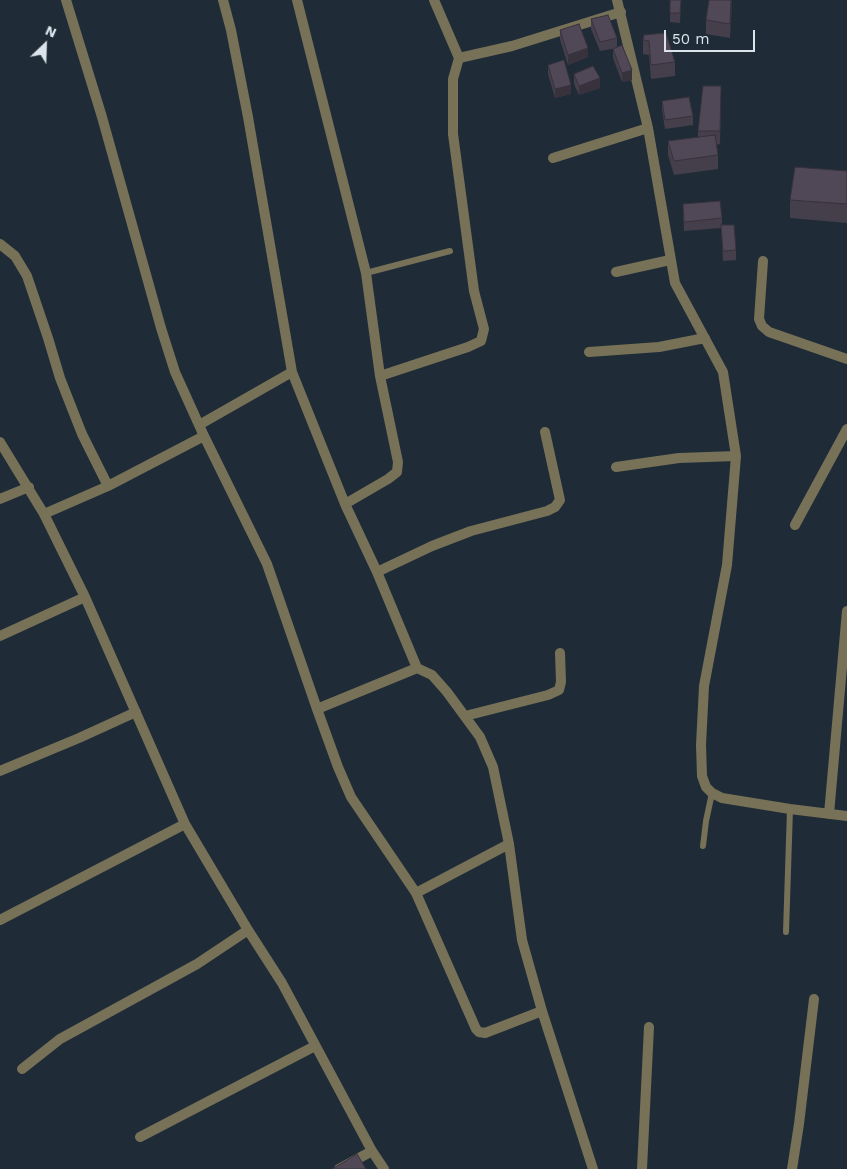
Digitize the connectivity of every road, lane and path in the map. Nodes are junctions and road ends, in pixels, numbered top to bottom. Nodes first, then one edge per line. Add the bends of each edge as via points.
1 (66, 0) edge
2 (223, 0) edge
3 (297, 0) edge
4 (434, 0) edge
5 (617, 0) edge
6 (621, 12) junction
7 (459, 58) junction
8 (648, 128) junction
9 (553, 158) dead end
10 (0, 244) edge
11 (450, 251) dead end
12 (670, 260) junction
13 (763, 261) dead end
14 (616, 272) dead end
15 (366, 273) junction
16 (705, 338) junction
17 (589, 352) dead end
18 (847, 359) edge
19 (292, 372) junction
20 (380, 376) junction
21 (198, 425) junction
22 (847, 429) edge
23 (545, 432) dead end
24 (204, 436) junction
25 (0, 442) edge
26 (736, 456) junction
27 (616, 467) dead end
28 (108, 486) junction
29 (29, 488) junction
30 (0, 499) edge
31 (345, 504) junction
32 (44, 514) junction
33 (795, 524) dead end
34 (378, 572) junction
35 (85, 597) junction
36 (847, 611) edge
37 (0, 636) edge
38 (560, 653) dead end
39 (417, 668) junction
40 (316, 709) junction
41 (136, 712) junction
42 (465, 716) junction
43 (0, 771) edge
44 (712, 793) junction
45 (790, 809) junction
46 (829, 814) junction
47 (847, 816) edge
48 (185, 824) junction
49 (509, 844) junction
50 (703, 846) dead end
51 (416, 892) junction
52 (0, 920) edge
53 (248, 930) junction
54 (786, 932) dead end
55 (814, 999) dead end
56 (542, 1012) junction
57 (649, 1028) dead end
58 (315, 1046) junction
59 (22, 1069) dead end
60 (140, 1137) dead end
61 (372, 1151) junction
62 (339, 1169) edge
63 (384, 1169) edge
64 (593, 1169) edge
65 (642, 1169) edge
66 (792, 1169) edge

1 - 21 street via 161,328 175,372
2 - 19 street via 248,117
3 - 15 street
4 - 7 street
5 - 6 street
6 - 7 street via 512,46
6 - 8 street
7 - 20 street via 453,79 453,134 474,291 484,329 481,341 468,347
8 - 9 street
8 - 12 street
10 - 28 street via 15,256 27,276 60,378 82,434
11 - 15 lane
12 - 14 street
12 - 16 street via 675,283
13 - 18 street via 759,319 762,326 770,332
15 - 20 street
16 - 17 street via 659,347
16 - 26 street via 722,372
19 - 21 street
19 - 31 street
20 - 31 street via 398,462 397,472
21 - 24 street
22 - 33 street
23 - 34 street via 560,500 555,507 471,531
24 - 28 street
24 - 40 street via 267,564
25 - 29 street
26 - 27 street via 679,458
26 - 44 street via 727,565 704,686 702,776
28 - 32 street
29 - 30 street
29 - 32 street
31 - 34 street
32 - 35 street
34 - 39 street
35 - 37 street
35 - 41 street
36 - 46 street
38 - 42 street via 559,690
39 - 40 street
39 - 42 street via 432,675
40 - 51 street via 351,797
41 - 43 street
41 - 48 street
42 - 49 street via 480,737 493,767
44 - 45 street via 722,798
44 - 50 lane
45 - 46 street
45 - 54 lane
46 - 47 street
48 - 52 street
48 - 53 street
49 - 51 street
49 - 56 street via 522,940
51 - 56 street via 479,1032 485,1033
53 - 58 street via 282,983
53 - 59 street via 197,964 60,1038
55 - 66 street
56 - 64 street
57 - 65 street
58 - 60 street
58 - 61 street
61 - 62 street
61 - 63 street

